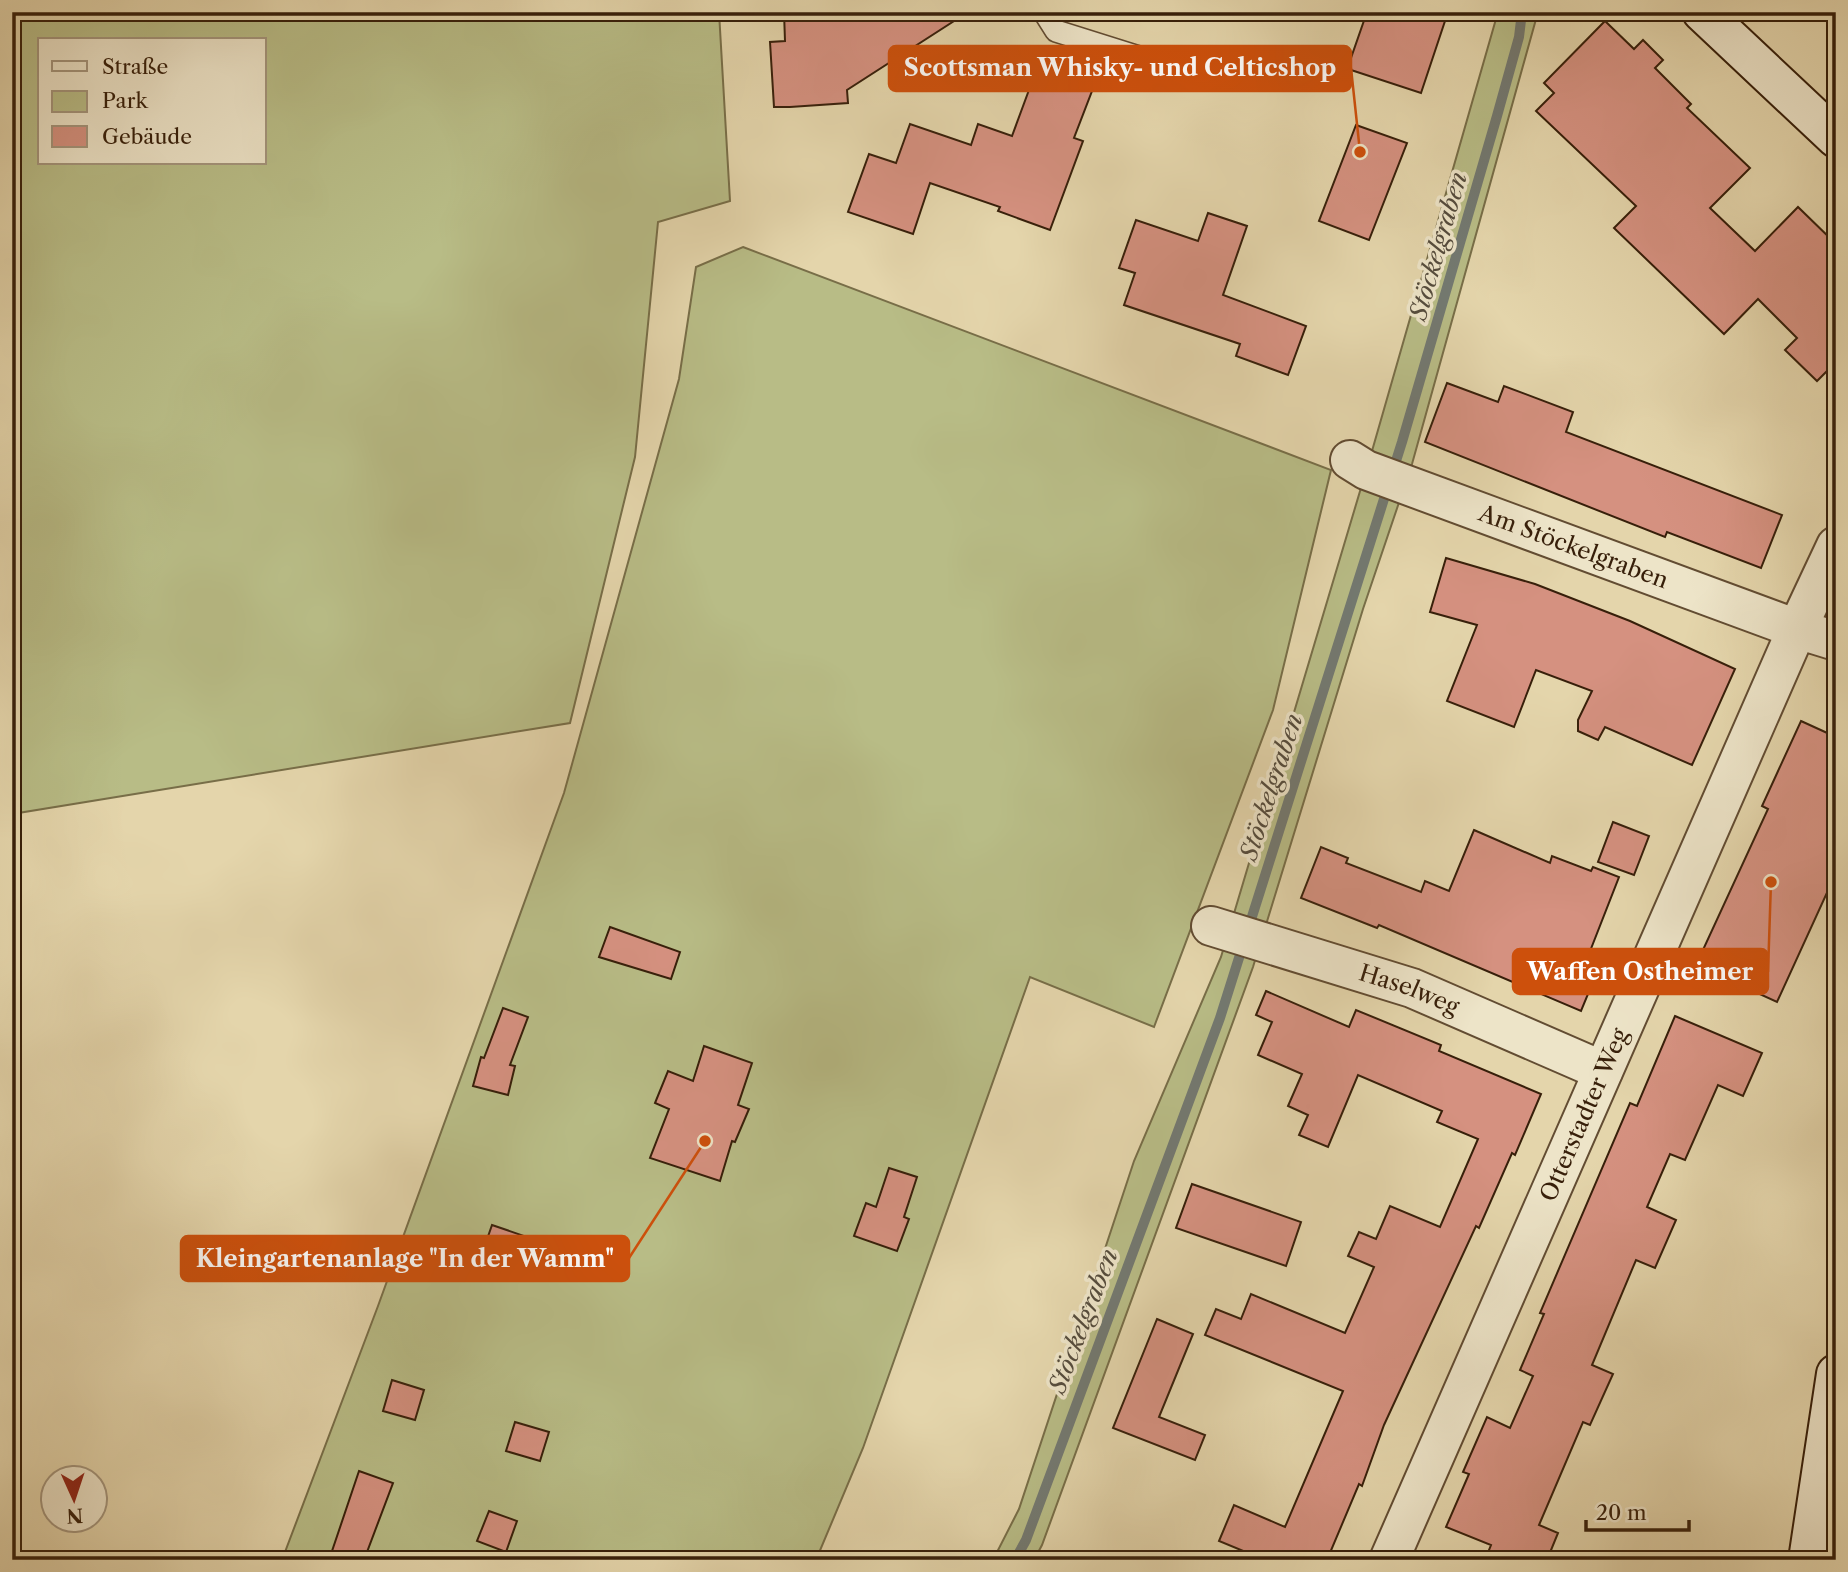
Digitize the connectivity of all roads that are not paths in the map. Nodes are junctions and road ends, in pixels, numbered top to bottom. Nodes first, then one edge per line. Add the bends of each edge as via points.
1 (1044, 12) edge
2 (1702, 12) edge
3 (1245, 70) dead end
4 (1836, 138) edge
5 (1358, 465) dead end
6 (1836, 546) edge
7 (1797, 629) junction
8 (1836, 641) edge
9 (1233, 933) dead end
10 (1603, 1071) junction
11 (1836, 1374) edge
12 (1389, 1560) edge
13 (1808, 1560) edge

1 - 3 lane via 1056,31 1196,75
2 - 4 street
5 - 7 street, Am Stöckelgraben
6 - 7 street, Otterstadter Weg
7 - 8 street
7 - 10 street, Otterstadter Weg
9 - 10 street, Haselweg via 1412,988
10 - 12 street, Otterstadter Weg
11 - 13 street

